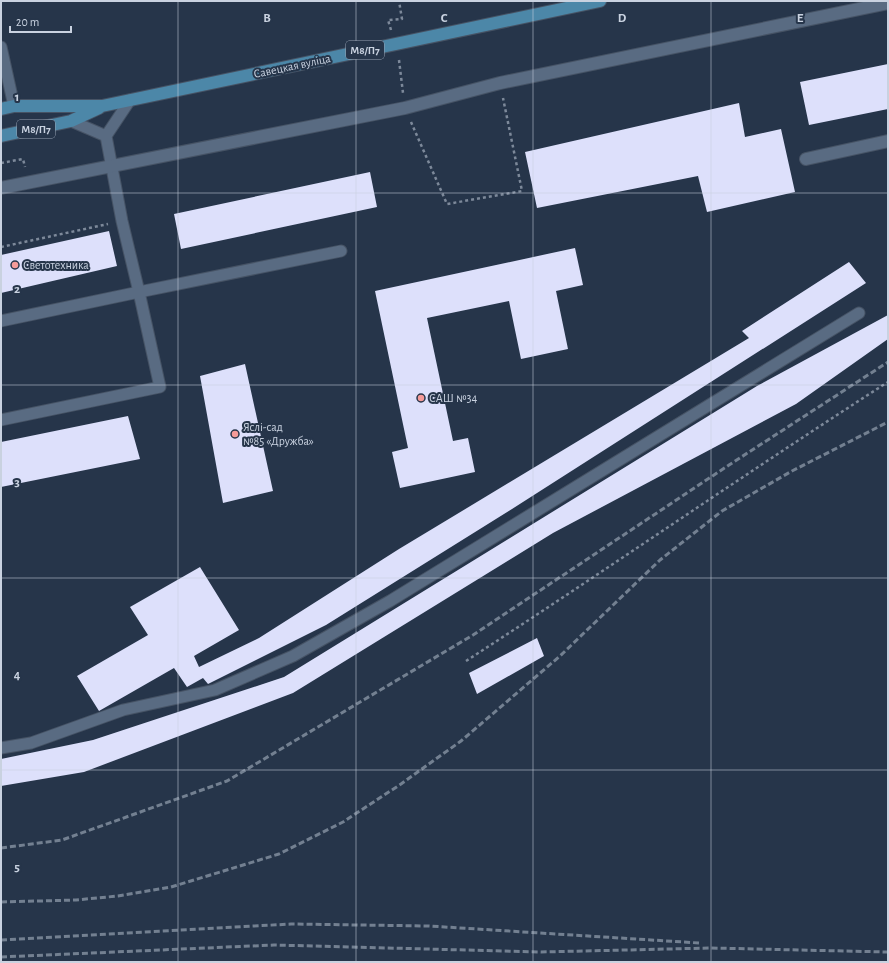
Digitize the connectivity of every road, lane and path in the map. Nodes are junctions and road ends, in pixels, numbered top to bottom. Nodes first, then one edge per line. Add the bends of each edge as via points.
1 (600, 1) edge
2 (888, 3) edge
3 (1, 47) edge
4 (500, 83) junction
5 (130, 100) junction
6 (14, 106) junction
7 (102, 106) junction
8 (405, 108) junction
9 (1, 109) edge
10 (71, 121) junction
11 (1, 136) edge
12 (106, 136) junction
13 (888, 141) edge
14 (23, 159) dead end
15 (806, 159) dead end
16 (1, 163) edge
17 (112, 166) junction
18 (1, 188) edge
19 (122, 221) junction
20 (1, 247) edge
21 (341, 251) dead end
22 (139, 292) junction
23 (859, 312) dead end
24 (1, 321) edge
25 (888, 382) edge
26 (1, 420) edge
27 (466, 661) dead end
28 (1, 748) edge

1 - 5 main road, Савецкая вуліца / М8/П7
2 - 4 street
3 - 6 lane
4 - 8 street
4 - 8 path via 522,191 447,204
5 - 7 main road, Савецкая вуліца / М8/П7
5 - 12 lane
6 - 7 main road, Савецкая вуліца / М8/П7
6 - 9 main road, Савецкая вуліца / М8/П7
7 - 10 main road, Савецкая вуліца / М8/П7
8 - 17 street
10 - 11 main road, Савецкая вуліца / М8/П7
10 - 12 lane
12 - 17 lane
13 - 15 street
14 - 16 path
17 - 18 street
17 - 19 lane
19 - 20 path
19 - 22 lane
21 - 22 lane
22 - 24 lane
22 - 26 lane via 160,387
23 - 28 lane via 390,601 293,656 215,690 123,710 30,743
25 - 27 path via 769,458 602,573

